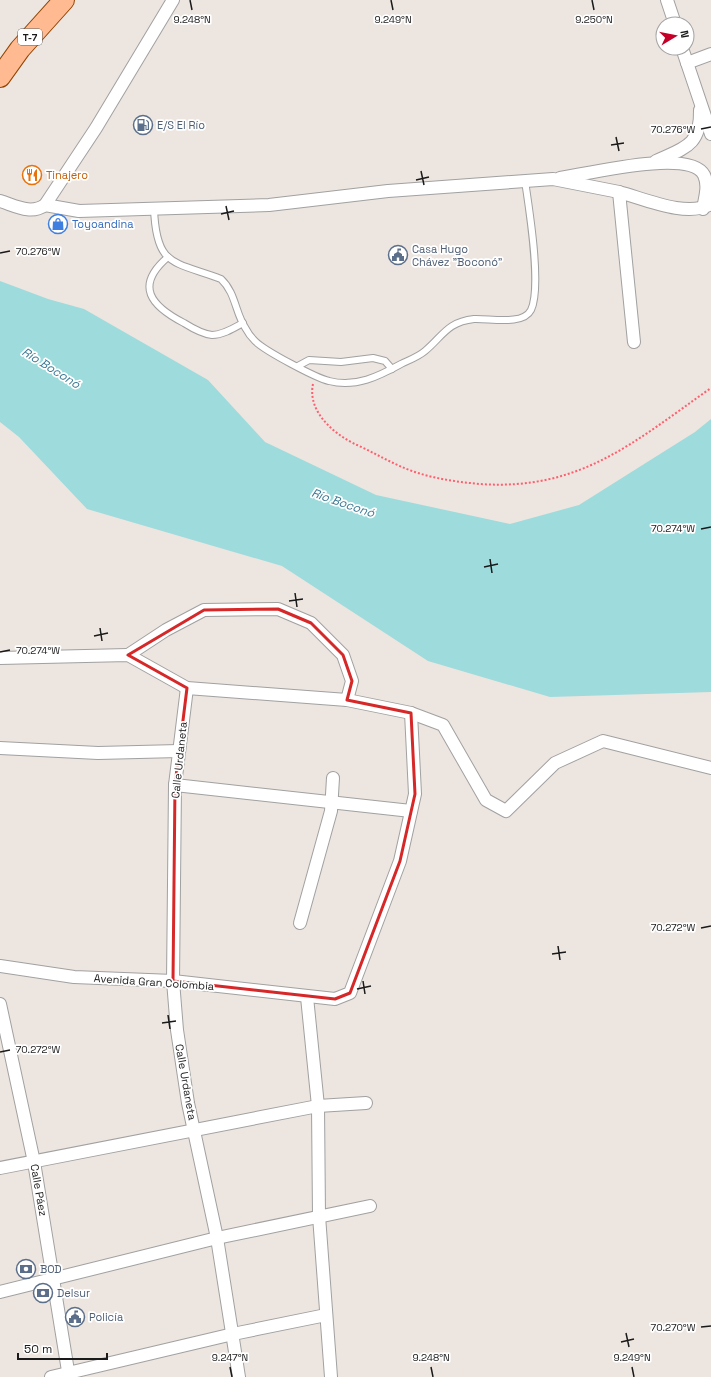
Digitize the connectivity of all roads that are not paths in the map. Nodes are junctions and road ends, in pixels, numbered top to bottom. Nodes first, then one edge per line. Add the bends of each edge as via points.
1 (64, 0) edge
2 (173, 0) edge
3 (668, 0) edge
4 (673, 16) edge
5 (711, 54) edge
6 (685, 56) edge
7 (687, 63) junction
8 (0, 77) edge
9 (700, 101) junction
10 (711, 134) edge
11 (653, 163) junction
12 (553, 179) junction
13 (524, 181) junction
14 (619, 192) junction
15 (0, 201) edge
16 (45, 205) junction
17 (707, 206) edge
18 (154, 208) junction
19 (168, 257) junction
20 (243, 323) junction
21 (634, 342) dead end
22 (298, 366) junction
23 (392, 369) junction
24 (128, 655) junction
25 (0, 658) edge
26 (187, 688) junction
27 (347, 700) junction
28 (411, 713) junction
29 (0, 748) edge
30 (179, 751) junction
31 (711, 768) edge
32 (333, 778) dead end
33 (175, 785) junction
34 (332, 803) junction
35 (411, 811) junction
36 (300, 923) dead end
37 (0, 966) edge
38 (173, 981) junction
39 (307, 997) junction
40 (0, 1004) edge
41 (366, 1103) dead end
42 (318, 1106) junction
43 (195, 1130) junction
44 (34, 1162) junction
45 (0, 1168) edge
46 (370, 1206) dead end
47 (319, 1216) junction
48 (217, 1238) junction
49 (54, 1279) junction
50 (0, 1292) edge
51 (326, 1315) junction
52 (233, 1334) junction
53 (69, 1375) edge
54 (51, 1377) edge
55 (239, 1377) edge
56 (331, 1377) edge

1 - 8 main road, T-7
2 - 16 street via 96,128
3 - 4 street
5 - 7 street
6 - 7 street
7 - 9 street
9 - 10 street
9 - 11 street via 700,122 690,145
11 - 12 street
11 - 17 street via 693,166 703,174 707,185
12 - 13 street
12 - 14 street
13 - 18 street via 340,196 269,205
13 - 23 lane via 534,259 534,297 529,313 523,318 510,320 479,319 456,324 441,334 423,352
14 - 17 street via 680,209
14 - 21 street
15 - 16 street via 30,211 38,210
16 - 18 street via 79,210
18 - 19 lane via 154,231 157,241
19 - 20 lane via 176,264 220,279 233,294
19 - 20 lane via 154,272 150,288 154,301 166,314 212,335
20 - 22 lane via 255,341
22 - 23 lane via 309,360 341,362 373,358 385,361
22 - 23 lane via 329,381 344,383 373,378
24 - 25 street
24 - 26 street
24 - 27 street via 166,630 204,610 278,608 311,623 343,655 352,682
26 - 27 street
26 - 30 street, Calle Urdaneta
27 - 28 street
28 - 31 street via 443,725 486,800 506,811 555,763 603,741
28 - 35 street, Avenida Gran Colombia via 415,794
29 - 30 street via 98,753
30 - 33 street, Calle Urdaneta
32 - 34 street
33 - 34 street
33 - 38 street, Calle Urdaneta
34 - 35 street
34 - 36 street
35 - 39 street, Avenida Gran Colombia via 400,861 350,993 335,999
37 - 38 street, Avenida Gran Colombia via 74,977
38 - 39 street, Avenida Gran Colombia
38 - 43 street, Calle Urdaneta via 177,1030 188,1103
39 - 42 street
40 - 44 street, Calle Páez
41 - 42 street
42 - 43 street
42 - 47 street
43 - 44 street
43 - 48 street, Calle Urdaneta
44 - 45 street
44 - 49 street, Calle Páez
46 - 47 street
47 - 48 street
47 - 51 street
48 - 49 street
48 - 52 street, Calle Urdaneta
49 - 50 street
49 - 53 street, Calle Páez
51 - 52 street
51 - 56 street
52 - 53 street
52 - 55 street, Calle Urdaneta
53 - 54 street

